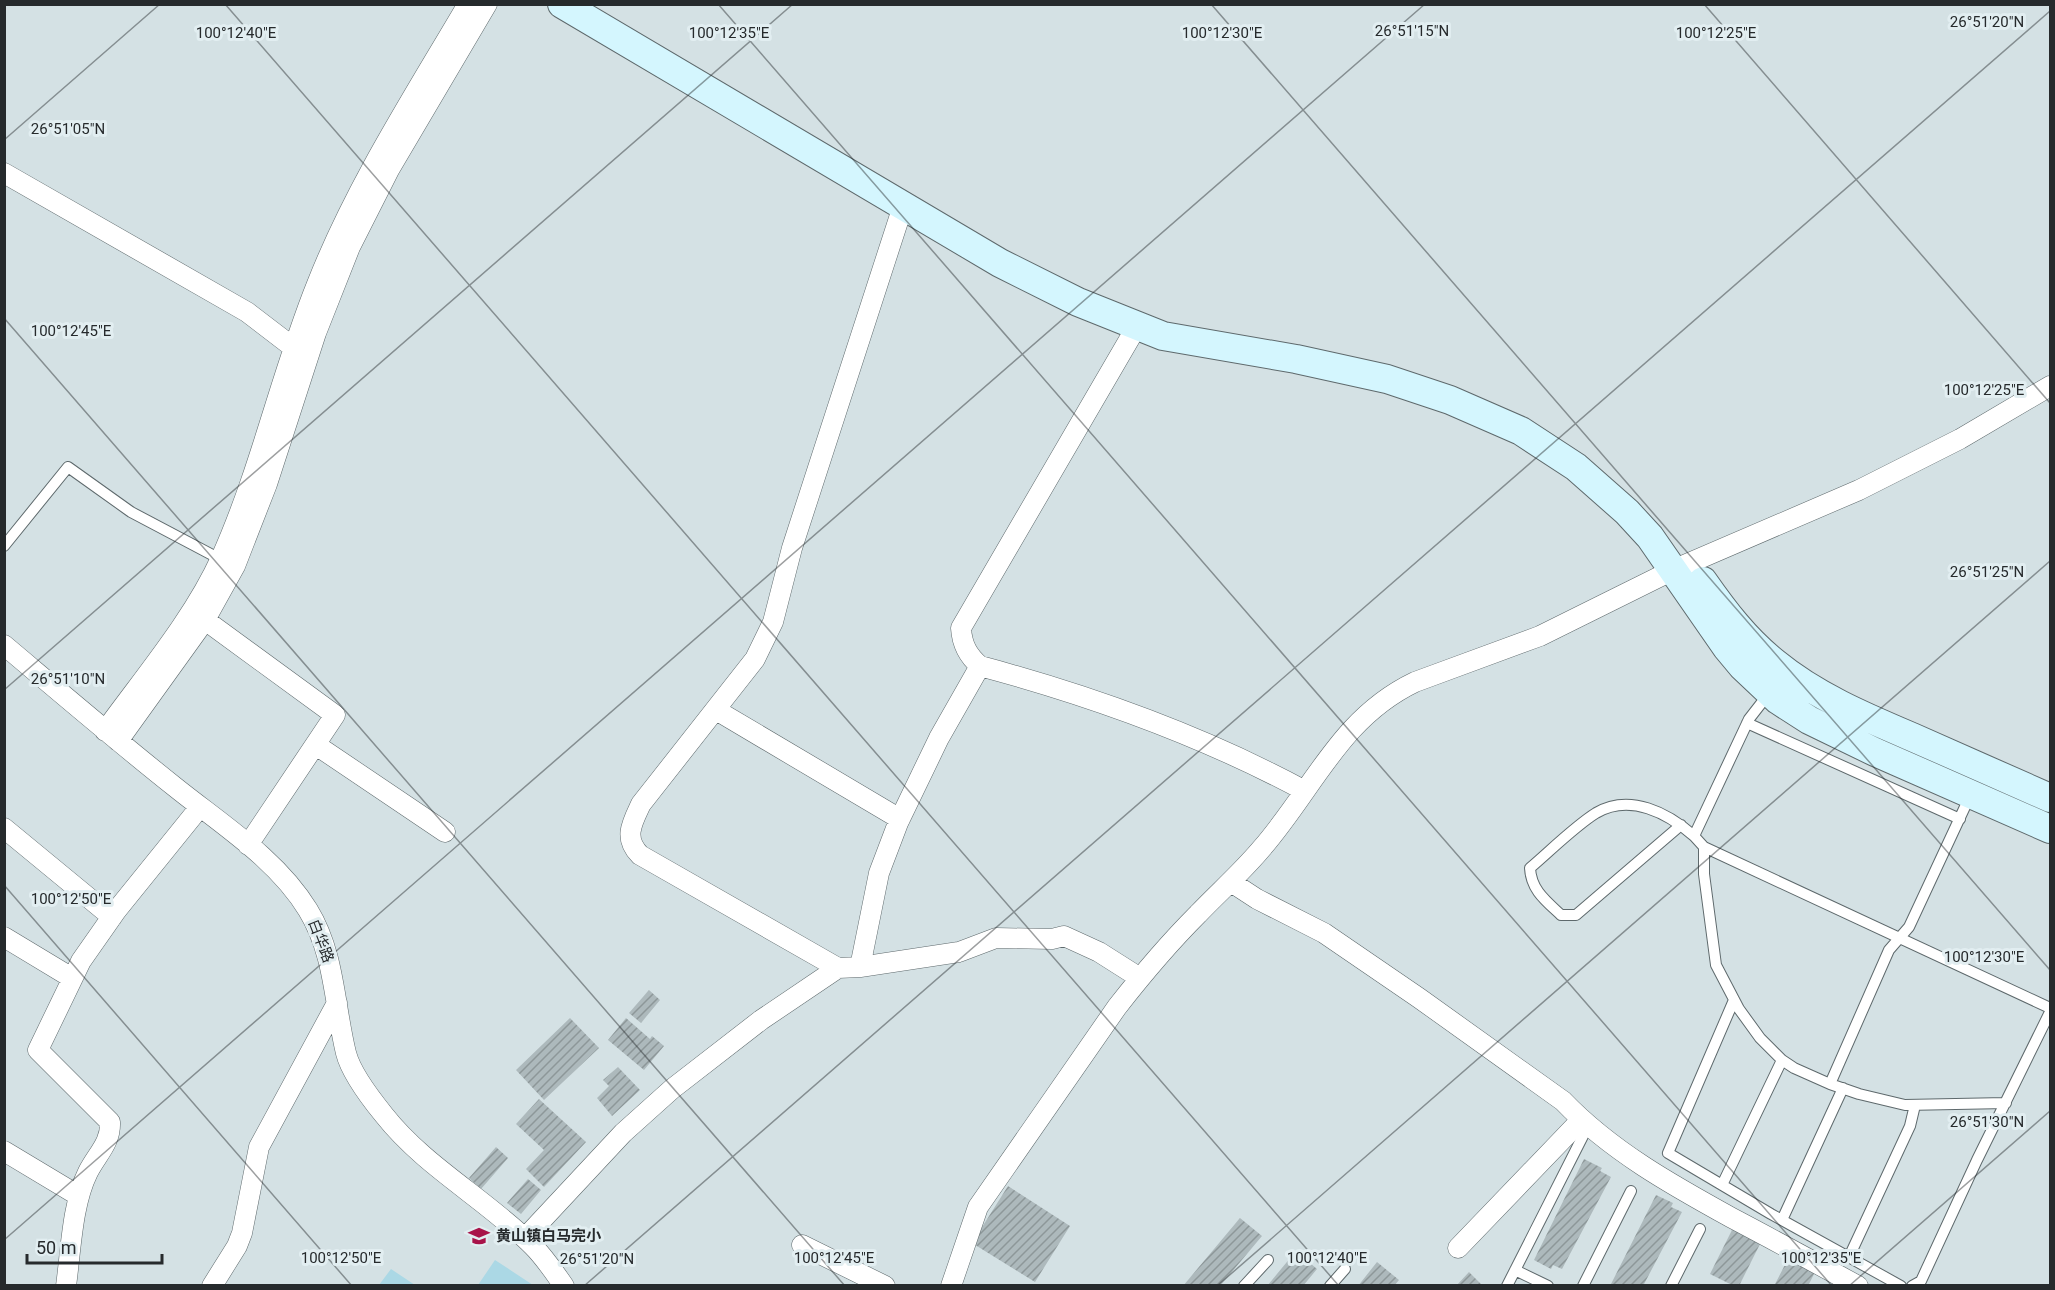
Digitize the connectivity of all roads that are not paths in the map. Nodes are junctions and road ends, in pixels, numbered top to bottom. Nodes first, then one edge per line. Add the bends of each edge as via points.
1 (468, 4) edge
2 (487, 4) edge
3 (562, 4) edge
4 (596, 4) edge
5 (4, 173) edge
6 (903, 206) junction
7 (1137, 326) junction
8 (294, 348) junction
9 (2050, 386) edge
10 (4, 546) edge
11 (220, 559) junction
12 (1681, 567) junction
13 (205, 620) junction
14 (4, 645) edge
15 (980, 666) junction
16 (1770, 692) junction
17 (716, 710) junction
18 (1747, 723) junction
19 (112, 736) junction
20 (315, 745) junction
21 (1305, 791) junction
22 (2050, 798) edge
23 (200, 807) junction
24 (1965, 807) junction
25 (900, 819) junction
26 (1680, 825) junction
27 (4, 828) edge
28 (2050, 829) edge
29 (446, 832) dead end
30 (1694, 836) junction
31 (248, 845) junction
32 (1704, 847) junction
33 (1231, 882) junction
34 (112, 917) junction
35 (4, 937) edge
36 (1900, 938) junction
37 (860, 967) junction
38 (838, 968) junction
39 (72, 978) junction
40 (1140, 978) junction
41 (1734, 1000) junction
42 (338, 1003) junction
43 (2050, 1010) edge
44 (1782, 1059) junction
45 (1830, 1084) junction
46 (1843, 1088) junction
47 (2006, 1103) junction
48 (1915, 1105) junction
49 (1585, 1123) junction
50 (4, 1151) edge
51 (1722, 1185) junction
52 (1631, 1191) dead end
53 (79, 1196) junction
54 (1782, 1220) junction
55 (1700, 1229) dead end
56 (525, 1238) junction
57 (802, 1245) dead end
58 (1458, 1248) dead end
59 (1849, 1257) junction
60 (1268, 1260) dead end
61 (1345, 1269) dead end
62 (1515, 1270) junction
63 (66, 1286) edge
64 (212, 1286) edge
65 (564, 1286) edge
66 (885, 1286) edge
67 (951, 1286) edge
68 (1244, 1286) edge
69 (1330, 1286) edge
70 (1507, 1286) edge
71 (1548, 1286) edge
72 (1583, 1286) edge
73 (1671, 1286) edge
74 (1857, 1286) edge
75 (1901, 1286) edge
76 (1912, 1286) edge

1 - 8 street via 354,201
2 - 13 street via 389,170 350,247 316,333 244,545
3 - 6 street
4 - 12 street via 1009,248 1085,286 1168,319 1391,362 1456,384 1529,416 1614,475 1664,526
5 - 8 street via 247,312
6 - 7 street via 1036,282
6 - 17 street via 792,548 773,622 755,659
7 - 12 street via 1163,336 1387,379 1481,413 1521,431 1594,481
7 - 15 street via 961,628 963,644
8 - 11 street
9 - 12 street via 1910,466
10 - 11 lane via 68,467 131,512
11 - 19 street via 192,611
12 - 16 street via 1727,648
12 - 21 street via 1540,636 1401,688 1349,731
12 - 22 street via 1753,644 1819,694
13 - 19 street
13 - 20 street via 335,715
14 - 19 street, 白华路
15 - 21 street via 1041,682 1190,736
15 - 25 street
16 - 18 lane
16 - 24 street via 1809,720 1875,752
17 - 25 street
17 - 38 street via 641,804 630,828 631,844 640,855
18 - 24 lane
18 - 30 lane
19 - 23 street, 白华路
20 - 29 street
20 - 31 street
21 - 33 street via 1264,847
23 - 31 street, 白华路
23 - 34 street
24 - 28 street
24 - 36 lane via 1909,927
25 - 37 street via 879,873
26 - 26 lane via 1642,807 1624,805 1603,810 1593,814 1530,868 1532,882 1561,915 1576,915
26 - 30 lane
27 - 34 street
30 - 32 lane
31 - 42 street, 白华路 via 286,881 316,924 329,958
32 - 36 lane
32 - 41 lane via 1716,964
33 - 40 street
33 - 49 street via 1324,933 1563,1101
34 - 39 street
35 - 39 street
36 - 43 lane
36 - 45 lane via 1889,950
37 - 38 street
37 - 40 street via 959,952 996,938 1064,936
38 - 56 street via 761,1020 672,1089 623,1133
39 - 53 street via 38,1050 110,1122 108,1140 87,1174
40 - 67 street via 978,1207
41 - 44 lane via 1760,1038
41 - 51 lane via 1668,1153
42 - 56 street, 白华路 via 346,1055 384,1115 418,1151
42 - 64 street via 259,1147 243,1233
43 - 47 lane
44 - 45 lane
44 - 51 lane
45 - 46 lane
46 - 48 lane
46 - 54 lane
47 - 48 lane
47 - 76 lane via 1921,1281
48 - 59 lane via 1910,1126
49 - 58 street
49 - 62 lane
49 - 74 street via 1667,1181
50 - 53 street
51 - 54 lane
52 - 72 lane
53 - 63 street
54 - 59 lane
55 - 73 lane
56 - 65 street, 白华路
57 - 66 street
59 - 75 lane
60 - 68 lane
61 - 69 lane
62 - 70 lane
62 - 71 lane

